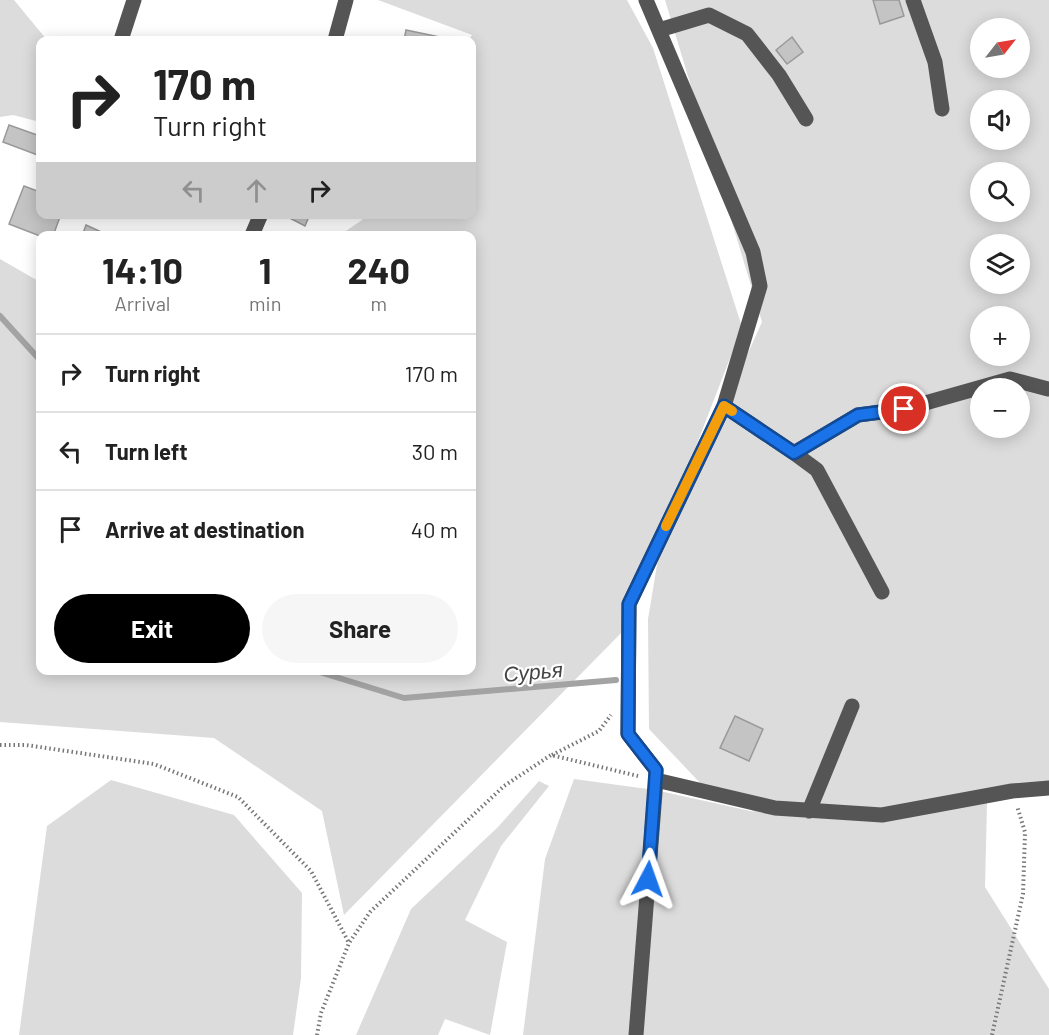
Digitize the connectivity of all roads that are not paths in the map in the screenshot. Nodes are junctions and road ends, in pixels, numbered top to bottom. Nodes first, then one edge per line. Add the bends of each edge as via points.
1 (134, 0) edge
2 (346, 0) edge
3 (646, 0) edge
4 (913, 0) edge
5 (658, 30) junction
6 (122, 36) edge
7 (336, 36) edge
8 (942, 109) dead end
9 (806, 119) dead end
10 (1048, 389) edge
11 (724, 406) junction
12 (794, 453) junction
13 (882, 592) dead end
14 (852, 706) dead end
15 (656, 780) junction
16 (1049, 788) edge
17 (809, 811) junction
18 (636, 1035) edge

1 - 6 street
2 - 7 street
3 - 5 street
4 - 8 street via 935,62
5 - 9 street via 709,15 747,34
5 - 11 street via 753,252 760,286
10 - 12 street via 1010,379 904,409 858,415
11 - 12 street
11 - 15 street via 629,604 628,734 656,770
12 - 13 street via 817,470
14 - 17 street
15 - 17 street via 775,808
15 - 18 street
16 - 17 street via 882,815

